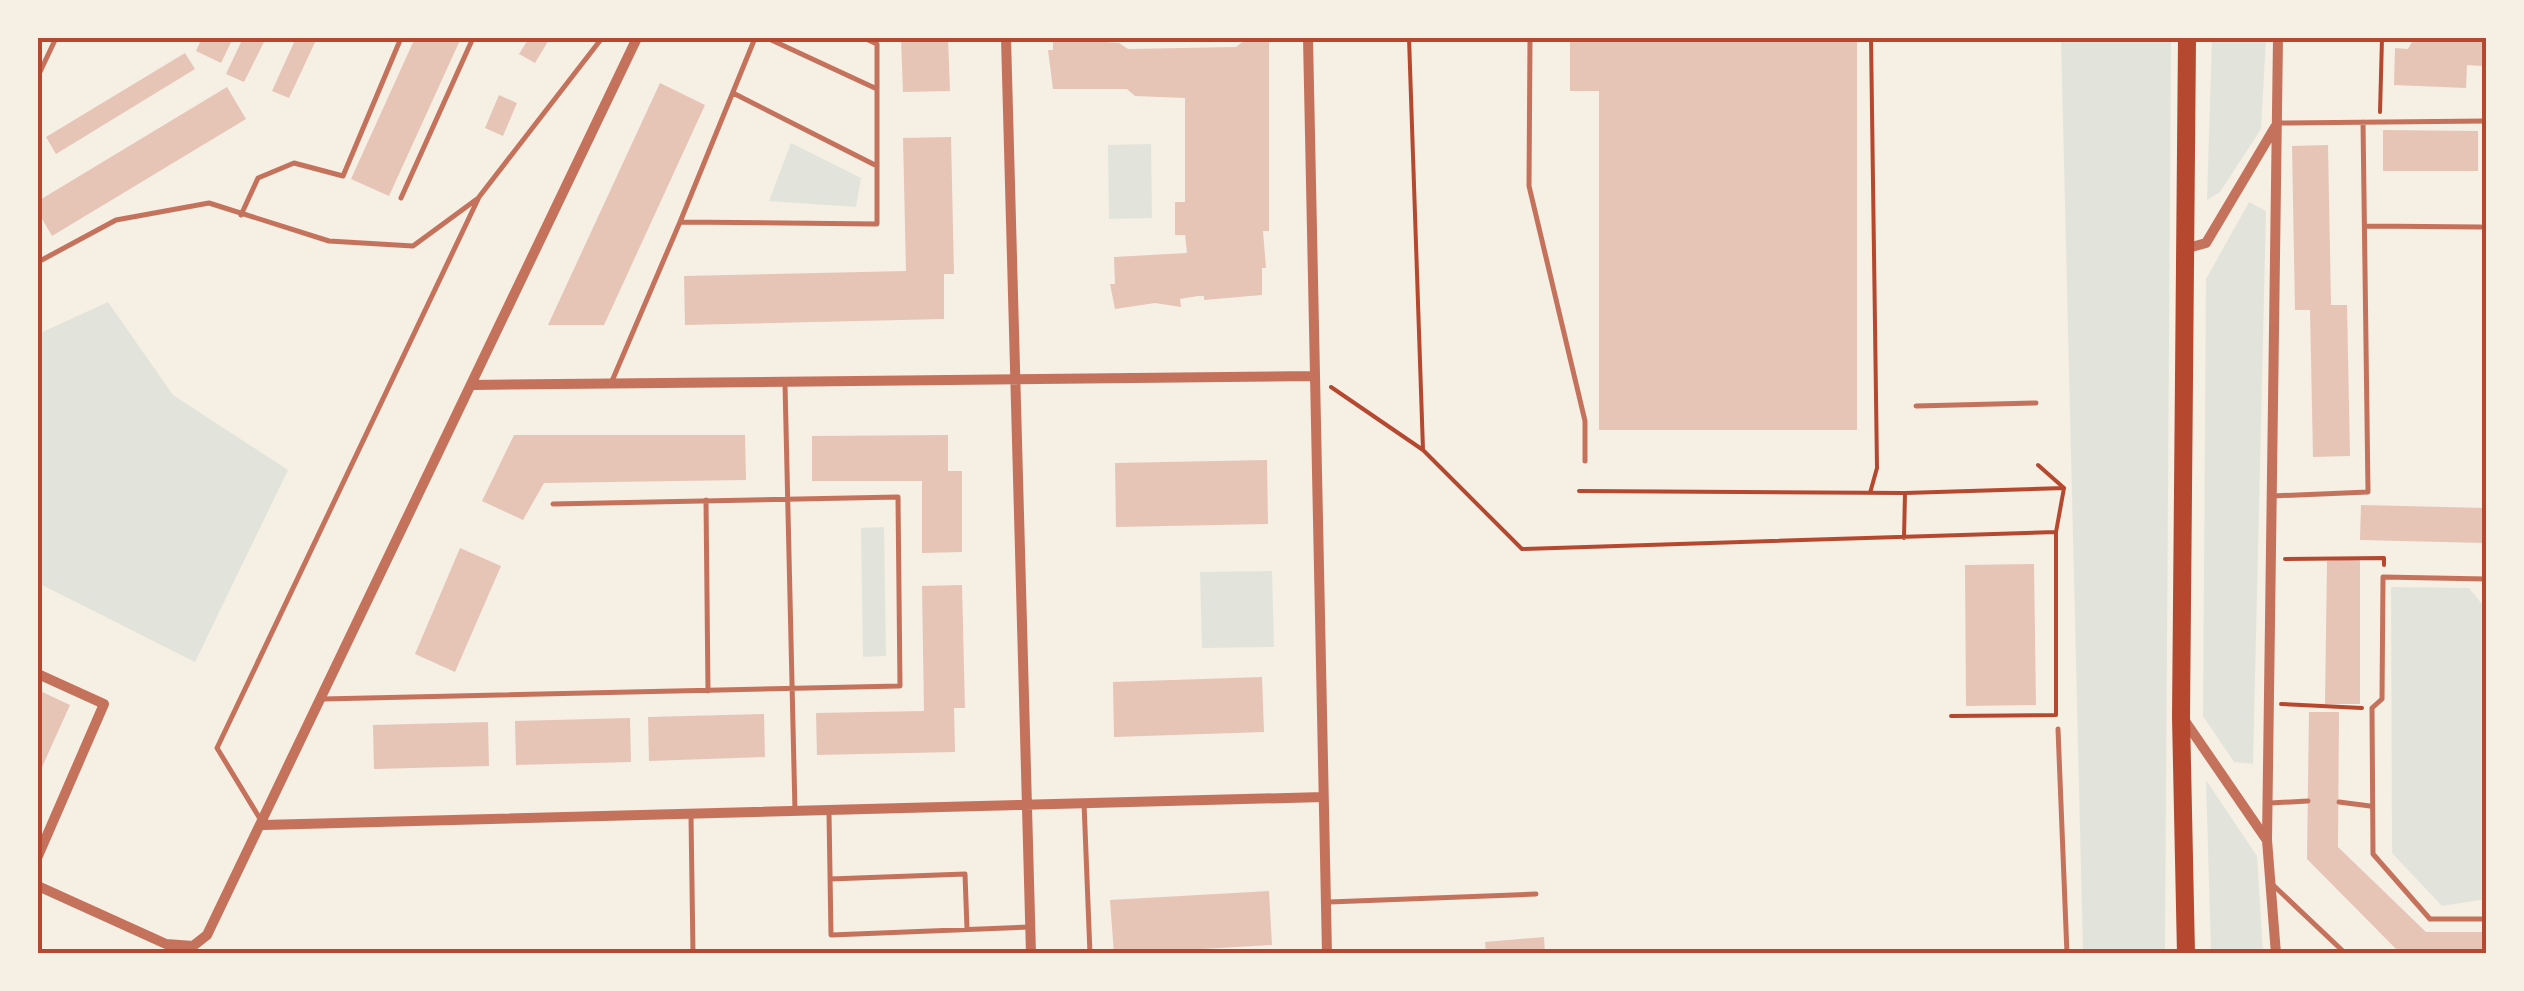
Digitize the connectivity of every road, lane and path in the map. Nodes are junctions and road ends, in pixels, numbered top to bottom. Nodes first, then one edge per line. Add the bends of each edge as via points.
1 (56, 38) edge
2 (402, 38) edge
3 (473, 38) edge
4 (602, 38) edge
5 (637, 38) edge
6 (755, 38) edge
7 (767, 38) edge
8 (864, 38) edge
9 (1006, 38) edge
10 (1308, 38) edge
11 (1409, 38) edge
12 (1530, 38) edge
13 (1871, 38) edge
14 (2188, 38) edge
15 (2278, 38) edge
16 (2382, 38) edge
17 (38, 76) edge
18 (877, 89) junction
19 (733, 93) junction
20 (2486, 120) edge
21 (2277, 122) junction
22 (2363, 122) junction
23 (2380, 122) junction
24 (877, 166) junction
25 (479, 197) junction
26 (401, 198) dead end
27 (242, 215) junction
28 (680, 222) junction
29 (2366, 226) junction
30 (2480, 227) dead end
31 (2188, 248) junction
32 (38, 262) edge
33 (1315, 376) junction
34 (1015, 378) junction
35 (786, 380) junction
36 (612, 381) junction
37 (472, 385) junction
38 (2036, 403) dead end
39 (1916, 406) dead end
40 (1423, 450) junction
41 (1585, 461) dead end
42 (2038, 465) dead end
43 (2064, 488) junction
44 (1579, 490) dead end
45 (1870, 493) junction
46 (1905, 493) junction
47 (2272, 496) junction
48 (787, 498) junction
49 (706, 500) junction
50 (553, 504) dead end
51 (2056, 532) junction
52 (1904, 538) junction
53 (2270, 559) junction
54 (2383, 577) junction
55 (2486, 579) edge
56 (38, 674) edge
57 (789, 689) junction
58 (708, 691) junction
59 (323, 699) junction
60 (2269, 704) junction
61 (2372, 708) junction
62 (1951, 716) dead end
63 (2181, 717) junction
64 (2058, 730) dead end
65 (1323, 797) junction
66 (2308, 800) dead end
67 (2338, 802) dead end
68 (1084, 803) junction
69 (2267, 803) junction
70 (1025, 805) junction
71 (2371, 806) junction
72 (828, 810) junction
73 (794, 811) junction
74 (691, 814) junction
75 (264, 824) junction
76 (2266, 840) junction
77 (38, 856) edge
78 (830, 879) junction
79 (2272, 884) junction
80 (38, 886) edge
81 (1536, 894) dead end
82 (1326, 902) junction
83 (2486, 919) edge
84 (1030, 926) junction
85 (967, 929) junction
86 (693, 954) edge
87 (1031, 954) edge
88 (1090, 954) edge
89 (1327, 954) edge
90 (2067, 954) edge
91 (2186, 954) edge
92 (2276, 954) edge
93 (2346, 954) edge

1 - 17 lane
2 - 27 lane via 343,176 294,163 258,178
3 - 26 lane
4 - 25 lane
5 - 37 street
6 - 19 lane
7 - 18 lane
8 - 18 lane via 877,44
9 - 34 street
10 - 33 street
11 - 40 path
12 - 41 lane via 1529,186 1585,422
13 - 45 path via 1877,468
14 - 31 main road
15 - 21 street
16 - 23 path
18 - 24 lane
19 - 24 lane
19 - 28 lane
20 - 23 lane
21 - 22 lane
21 - 31 street via 2206,243
21 - 47 street
22 - 23 lane
22 - 29 lane
24 - 28 lane via 877,224
25 - 27 lane via 414,246 329,241
25 - 75 lane via 218,748
27 - 32 lane via 210,202 116,220
28 - 36 lane
29 - 30 lane
29 - 47 lane via 2368,492
31 - 63 main road
33 - 34 street
33 - 40 path
33 - 65 street
34 - 35 street
34 - 70 street
35 - 36 street
35 - 48 lane
36 - 37 street
37 - 59 street
38 - 39 lane
40 - 52 path via 1522,548
42 - 43 path
43 - 46 path
43 - 51 path
44 - 45 path
45 - 46 path
46 - 52 path
47 - 53 street
48 - 49 lane
48 - 57 lane
48 - 57 lane via 898,497 900,686
49 - 50 lane
49 - 58 lane
51 - 52 path
51 - 62 path via 2056,715
53 - 54 path via 2384,558
53 - 60 street
54 - 55 lane
54 - 61 lane via 2382,699
56 - 77 street via 104,704
57 - 58 lane
57 - 73 lane
58 - 59 lane
59 - 75 street
60 - 61 path
60 - 69 street
61 - 71 lane
63 - 76 street
63 - 91 main road
64 - 90 lane
65 - 68 street
65 - 82 street
66 - 69 lane
67 - 71 lane
68 - 70 street
68 - 88 lane
69 - 76 street
70 - 72 street
70 - 84 street
71 - 83 lane via 2373,854 2430,919
72 - 73 street
72 - 78 lane
73 - 74 street
74 - 75 street
74 - 86 lane
75 - 80 street via 207,936 193,946 166,944
76 - 79 street
78 - 85 lane via 965,874
78 - 85 lane via 831,935
79 - 92 street
79 - 93 lane
81 - 82 lane
82 - 89 street
84 - 85 lane
84 - 87 street

